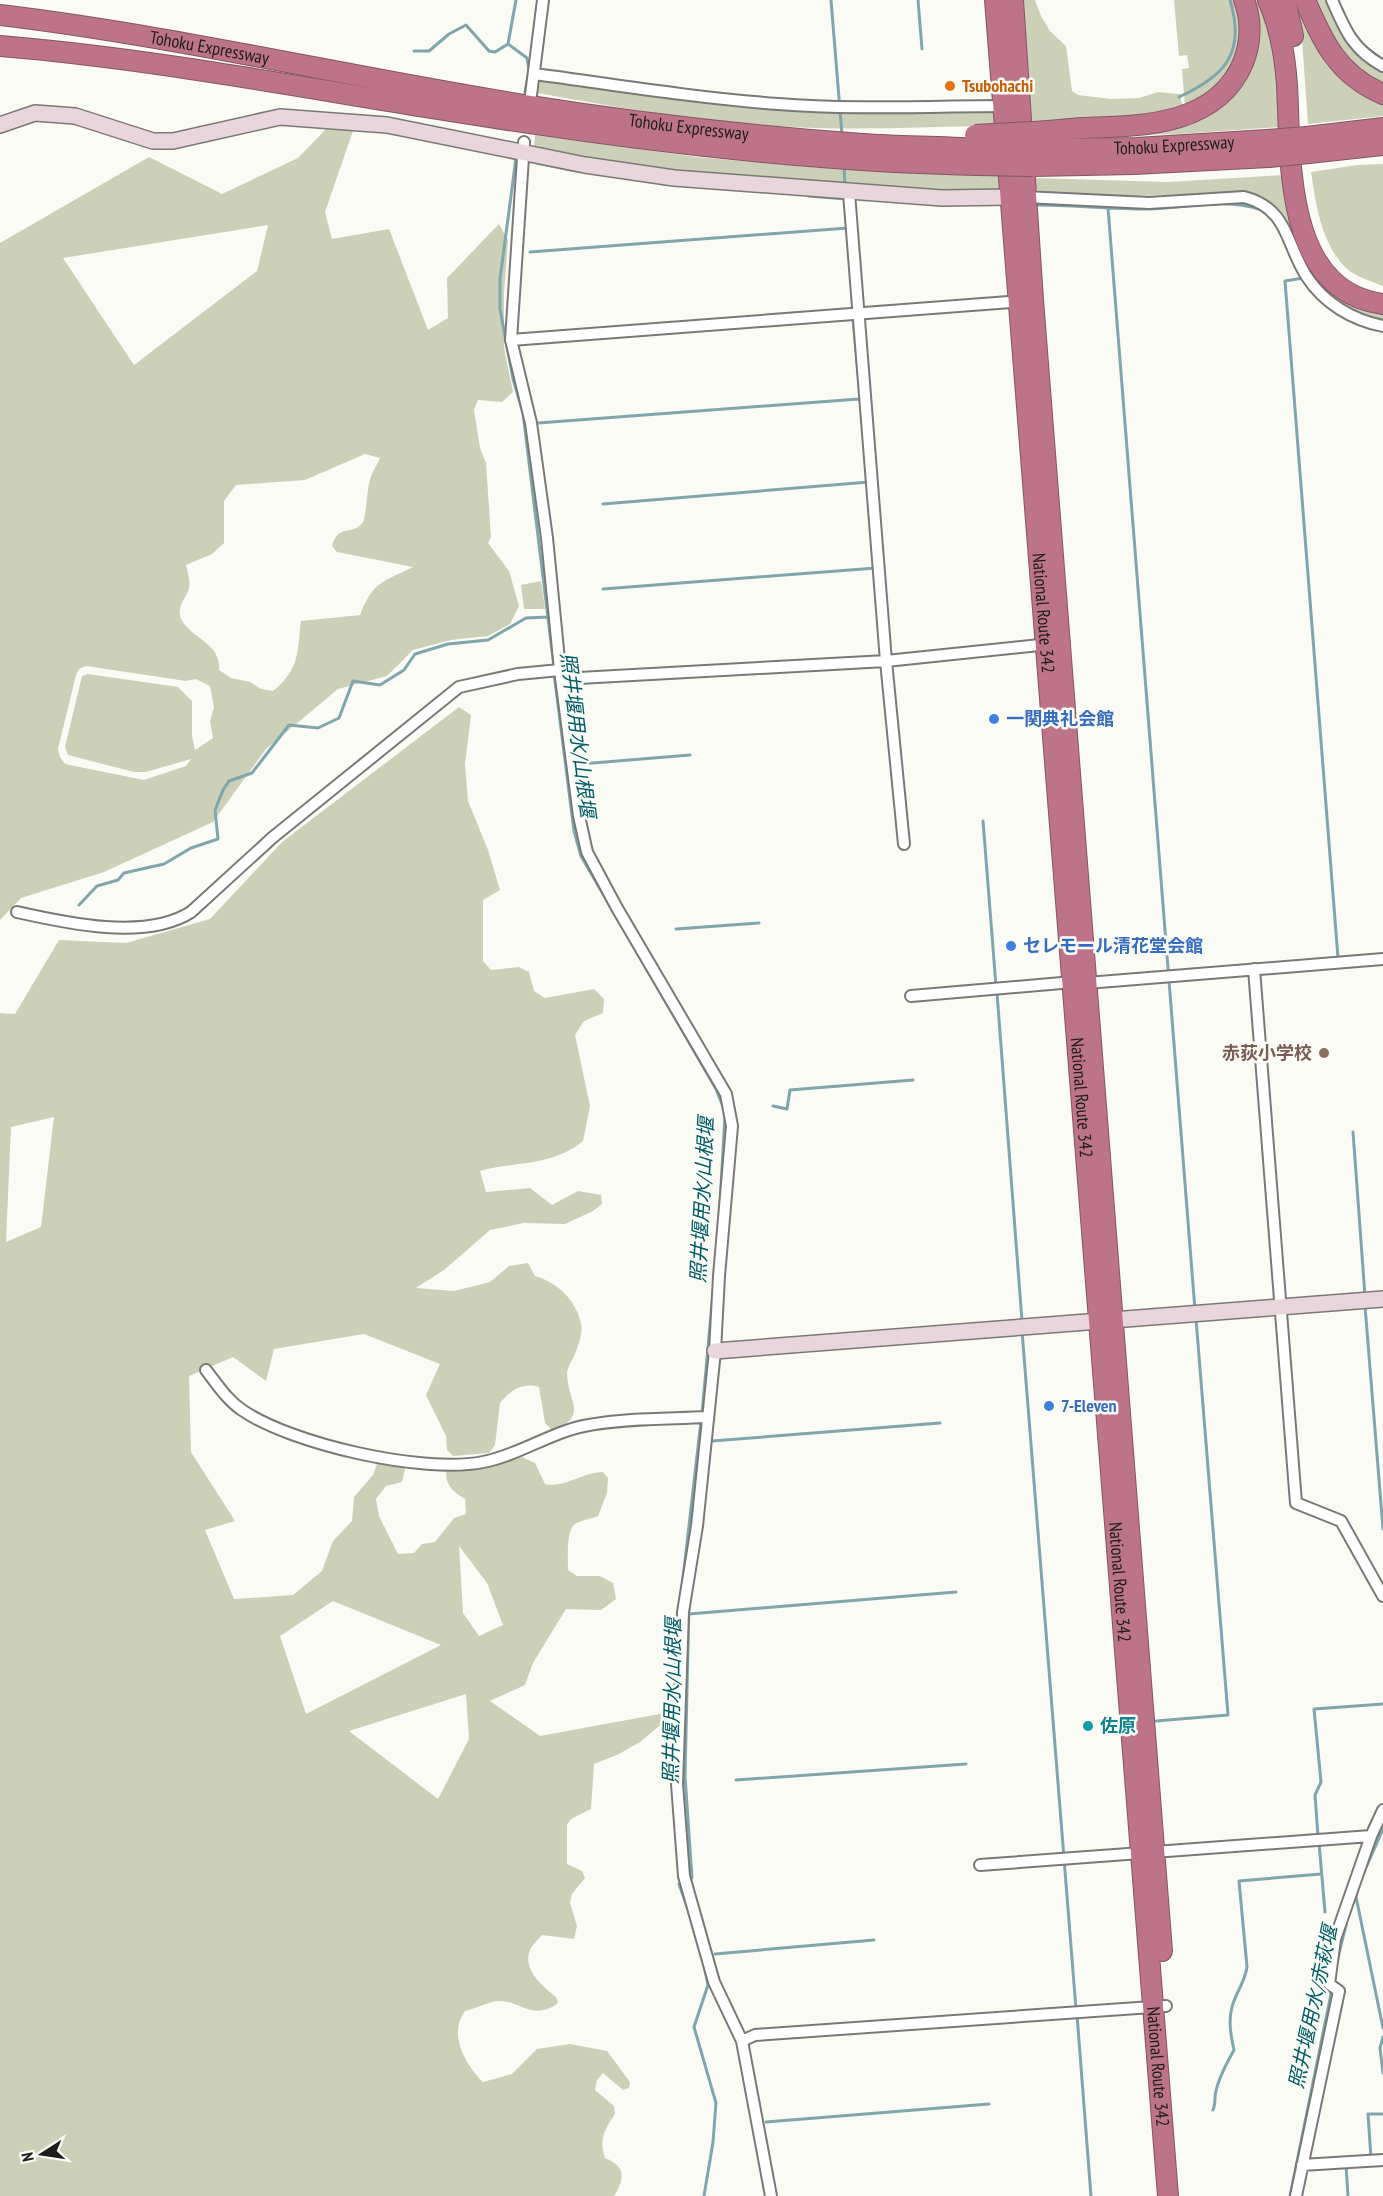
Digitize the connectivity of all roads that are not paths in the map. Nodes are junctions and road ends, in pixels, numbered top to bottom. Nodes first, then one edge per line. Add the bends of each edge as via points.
1 (543, 0) edge
2 (1244, 0) edge
3 (1268, 0) edge
4 (1285, 0) edge
5 (1305, 0) edge
6 (1332, 0) edge
7 (1009, 2) edge
8 (0, 15) edge
9 (0, 46) edge
10 (1383, 66) edge
11 (535, 74) junction
12 (1383, 94) edge
13 (531, 95) dead end
14 (1012, 106) junction
15 (0, 125) edge
16 (1383, 128) edge
17 (1383, 145) edge
18 (523, 147) junction
19 (976, 149) junction
20 (1034, 149) junction
21 (1309, 151) junction
22 (1269, 154) junction
23 (1383, 158) edge
24 (849, 193) junction
25 (1019, 197) junction
26 (1383, 294) edge
27 (1026, 301) junction
28 (1383, 304) edge
29 (859, 312) junction
30 (1383, 326) edge
31 (512, 340) junction
32 (1054, 643) junction
33 (886, 661) junction
34 (561, 674) junction
35 (904, 844) dead end
36 (17, 912) dead end
37 (1383, 959) edge
38 (1254, 969) junction
39 (1080, 983) junction
40 (911, 996) dead end
41 (1383, 1299) edge
42 (1280, 1306) junction
43 (1106, 1320) junction
44 (715, 1351) junction
45 (206, 1370) dead end
46 (707, 1417) junction
47 (1383, 1596) edge
48 (1383, 1810) edge
49 (1371, 1836) junction
50 (1148, 1851) junction
51 (980, 1865) dead end
52 (1160, 2006) junction
53 (742, 2041) junction
54 (1383, 2160) edge
55 (1302, 2165) junction
56 (771, 2196) edge
57 (1168, 2196) edge
58 (1181, 2196) edge
59 (1296, 2196) edge

1 - 11 street
2 - 20 highway via 1249,24 1245,56 1232,83 1207,105 1159,122
3 - 28 highway via 1284,57 1290,173 1303,231 1318,262 1343,289
4 - 26 highway via 1294,52 1301,173 1310,221 1323,252 1342,274
5 - 12 highway via 1322,38 1340,65
6 - 10 street via 1351,40 1368,58
7 - 14 highway, National Route 342
8 - 19 highway, Tohoku Expressway via 677,127 864,144
9 - 19 highway, Tohoku Expressway via 129,59 688,145 808,157
11 - 13 street
11 - 14 street via 777,104
14 - 25 highway, National Route 342
15 - 18 street via 34,113 75,117 153,141 173,141 280,117 387,125
16 - 21 highway, Tohoku Expressway
17 - 21 highway, Tohoku Expressway
18 - 24 street via 585,165 674,178
18 - 31 street
19 - 20 highway, Tohoku Expressway, bridge
19 - 20 highway, bridge
20 - 22 highway, Tohoku Expressway via 1136,148
20 - 22 highway, Tohoku Expressway via 1134,164
21 - 22 highway, Tohoku Expressway, bridge
21 - 23 highway
24 - 25 street
24 - 29 street
25 - 27 highway, National Route 342
25 - 30 street via 1149,203 1238,197 1258,201 1281,219 1306,276 1323,297 1350,316
27 - 29 street
27 - 32 highway, National Route 342
29 - 31 street
29 - 33 street
31 - 34 street via 531,423
32 - 33 street
32 - 39 highway, National Route 342
33 - 34 street
33 - 35 street
34 - 36 street via 518,674 459,687 272,838 180,919 158,926 117,927 60,922
34 - 44 street via 587,852 729,1103 732,1126
37 - 38 street
38 - 39 street
38 - 42 street
39 - 40 street
39 - 43 highway, National Route 342
41 - 42 street
42 - 43 street
42 - 47 street via 1296,1503 1341,1521
43 - 44 street
43 - 50 highway, National Route 342
44 - 46 street
45 - 46 street via 232,1402 261,1422 368,1455 415,1462 479,1463 587,1425
46 - 53 street via 697,1526 683,1612 677,1784 684,1876 714,1982
48 - 49 street
49 - 50 street
49 - 55 street via 1335,1939 1329,1984 1339,1990
50 - 51 street
50 - 52 highway, National Route 342
52 - 53 street via 755,2036
52 - 57 highway, National Route 342
52 - 58 highway, National Route 342
53 - 56 street
54 - 55 street
55 - 59 street

